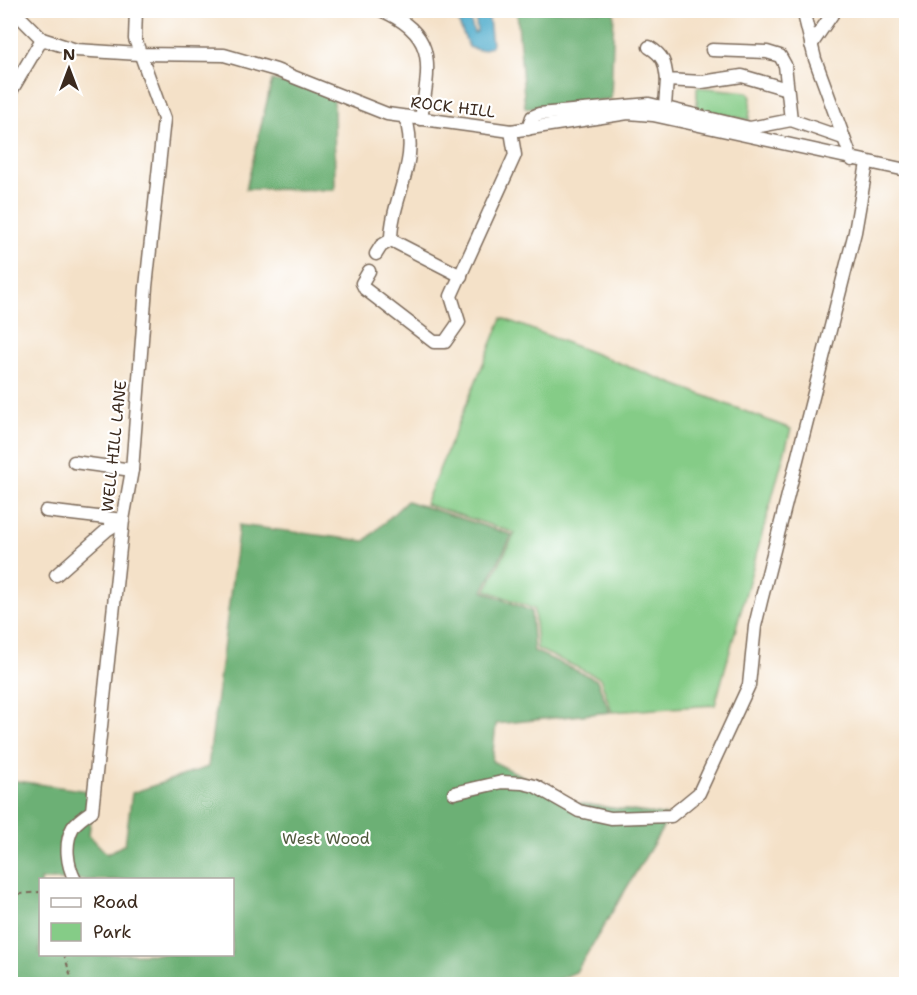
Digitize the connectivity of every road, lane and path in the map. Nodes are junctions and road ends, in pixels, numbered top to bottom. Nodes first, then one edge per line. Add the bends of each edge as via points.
1 (13, 10) edge
2 (136, 10) edge
3 (381, 10) edge
4 (803, 10) edge
5 (835, 10) edge
6 (42, 39) junction
7 (811, 45) junction
8 (649, 47) dead end
9 (712, 50) dead end
10 (139, 54) junction
11 (667, 80) junction
12 (787, 88) junction
13 (10, 93) edge
14 (665, 106) junction
15 (405, 117) junction
16 (421, 119) junction
17 (791, 120) junction
18 (528, 129) junction
19 (511, 130) junction
20 (843, 138) junction
21 (852, 160) junction
22 (867, 163) junction
23 (906, 170) edge
24 (391, 240) junction
25 (376, 254) dead end
26 (369, 272) dead end
27 (461, 276) junction
28 (74, 462) dead end
29 (132, 470) junction
30 (46, 511) dead end
31 (123, 520) junction
32 (56, 575) dead end
33 (454, 793) dead end
34 (74, 878) edge
35 (39, 892) edge
36 (10, 895) edge
37 (65, 956) edge
38 (73, 984) edge

1 - 6 street, ROCK HILL
2 - 10 street, WELL HILL LANE
3 - 16 street via 412,27 423,46 428,66
4 - 7 street
5 - 7 street
6 - 10 street, ROCK HILL via 76,50
6 - 13 street
7 - 20 street
8 - 11 street via 664,60
9 - 12 street via 776,54 785,65
10 - 15 street, ROCK HILL via 224,55
10 - 29 street, WELL HILL LANE via 164,119
11 - 12 street via 702,82 742,76
11 - 14 street
12 - 17 street
14 - 17 street via 750,128
14 - 18 street via 636,104 539,114 532,117
15 - 16 street, ROCK HILL
15 - 24 street via 411,143
16 - 19 street, ROCK HILL
17 - 20 street
18 - 19 street, ROCK HILL
18 - 21 street, ROCK HILL via 628,112
19 - 27 street via 515,155
20 - 21 street
21 - 22 street, ROCK HILL
22 - 23 street, ROCK HILL
22 - 33 street via 855,232 760,601 750,685 699,793 671,816 630,819 579,811 535,786 522,783 502,782
24 - 25 street
24 - 27 street
26 - 27 street via 362,286 439,344 453,334 459,322 451,296
28 - 29 street
29 - 31 street, WELL HILL LANE
30 - 31 street
31 - 32 street
31 - 34 street, WELL HILL LANE via 92,811 73,827 67,847
35 - 36 path
37 - 38 path

